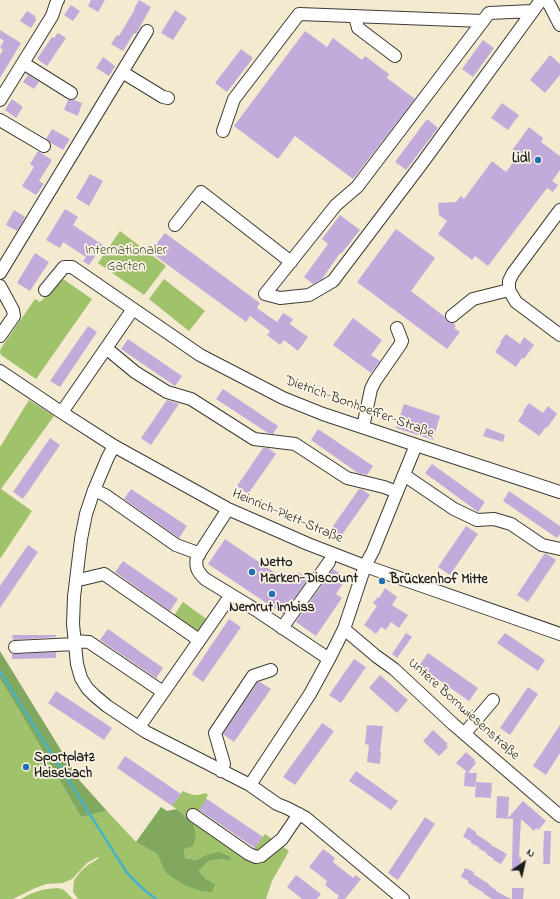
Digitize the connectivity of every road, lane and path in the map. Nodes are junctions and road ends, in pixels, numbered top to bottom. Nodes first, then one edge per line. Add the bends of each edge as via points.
1 (58, 0) edge
2 (541, 0) edge
3 (547, 0) edge
4 (533, 12) junction
5 (355, 16) junction
6 (483, 21) junction
7 (560, 24) edge
8 (147, 32) dead end
9 (394, 56) dead end
10 (23, 63) junction
11 (122, 72) junction
12 (71, 93) dead end
13 (168, 98) dead end
14 (0, 100) edge
15 (0, 120) edge
16 (223, 131) dead end
17 (44, 146) dead end
18 (560, 210) edge
19 (174, 226) dead end
20 (291, 262) junction
21 (0, 273) edge
22 (0, 286) edge
23 (45, 290) dead end
24 (509, 290) junction
25 (133, 310) junction
26 (452, 316) dead end
27 (397, 328) dead end
28 (560, 335) edge
29 (0, 336) edge
30 (106, 348) junction
31 (0, 371) edge
32 (62, 412) junction
33 (363, 427) junction
34 (416, 445) junction
35 (114, 446) junction
36 (404, 475) junction
37 (94, 490) junction
38 (397, 492) junction
39 (560, 492) edge
40 (228, 509) junction
41 (560, 549) edge
42 (199, 555) junction
43 (329, 562) dead end
44 (365, 566) junction
45 (76, 579) junction
46 (231, 595) junction
47 (282, 628) junction
48 (344, 629) junction
49 (560, 634) edge
50 (199, 640) junction
51 (74, 642) junction
52 (15, 647) dead end
53 (329, 659) junction
54 (271, 670) dead end
55 (163, 692) junction
56 (493, 700) dead end
57 (139, 727) junction
58 (465, 733) junction
59 (221, 770) junction
60 (250, 785) junction
61 (299, 814) junction
62 (193, 815) dead end
63 (560, 816) edge
64 (403, 899) edge

1 - 10 street via 52,16
2 - 4 street
3 - 7 street
4 - 6 street via 489,13
4 - 20 street via 333,281 309,295 280,298 265,294
5 - 6 street
5 - 9 street via 358,28
5 - 16 street via 299,14 234,99
6 - 20 street via 358,186 336,205
8 - 11 street
10 - 12 street
10 - 14 street
11 - 13 street
11 - 21 street
15 - 17 street
18 - 24 street via 513,273 509,281
19 - 20 street via 201,192
22 - 29 street via 14,316
23 - 25 street, Dietrich-Bonhoeffer-Straße via 64,267 72,267
24 - 26 street via 473,298
24 - 28 street via 516,302
25 - 30 street
25 - 33 street, Dietrich-Bonhoeffer-Straße via 200,355 283,398
27 - 33 street via 402,341 371,389
30 - 32 street
30 - 38 street via 134,372 166,392 190,399 254,439 295,444 347,478
31 - 32 street, Heinrich-Plett-Straße
32 - 35 street, Heinrich-Plett-Straße
33 - 34 street, Dietrich-Bonhoeffer-Straße
34 - 36 street
34 - 39 street, Dietrich-Bonhoeffer-Straße
35 - 37 street
35 - 40 street, Heinrich-Plett-Straße
36 - 38 street
36 - 41 street via 471,518 494,519 511,524 542,545
37 - 42 street via 176,545
37 - 45 street via 86,514
38 - 44 street
40 - 42 street
40 - 44 street, Heinrich-Plett-Straße
42 - 46 street via 196,563 199,573
43 - 47 street
44 - 48 street
44 - 49 street, Heinrich-Plett-Straße
45 - 50 street via 104,574
45 - 51 street
46 - 47 street
46 - 50 street
47 - 53 street
48 - 53 street
48 - 58 street, Untere Bornwiesenstraße via 394,669
50 - 55 street
51 - 52 street
51 - 55 street via 89,642
51 - 57 street via 81,678 88,688 107,706
53 - 60 street via 300,711
54 - 59 street via 253,676 215,733 224,764
55 - 57 street
56 - 58 street
57 - 59 street
58 - 63 street, Untere Bornwiesenstraße
59 - 60 street
60 - 61 street via 277,804
61 - 62 street via 282,839 261,856 256,857
61 - 64 street

